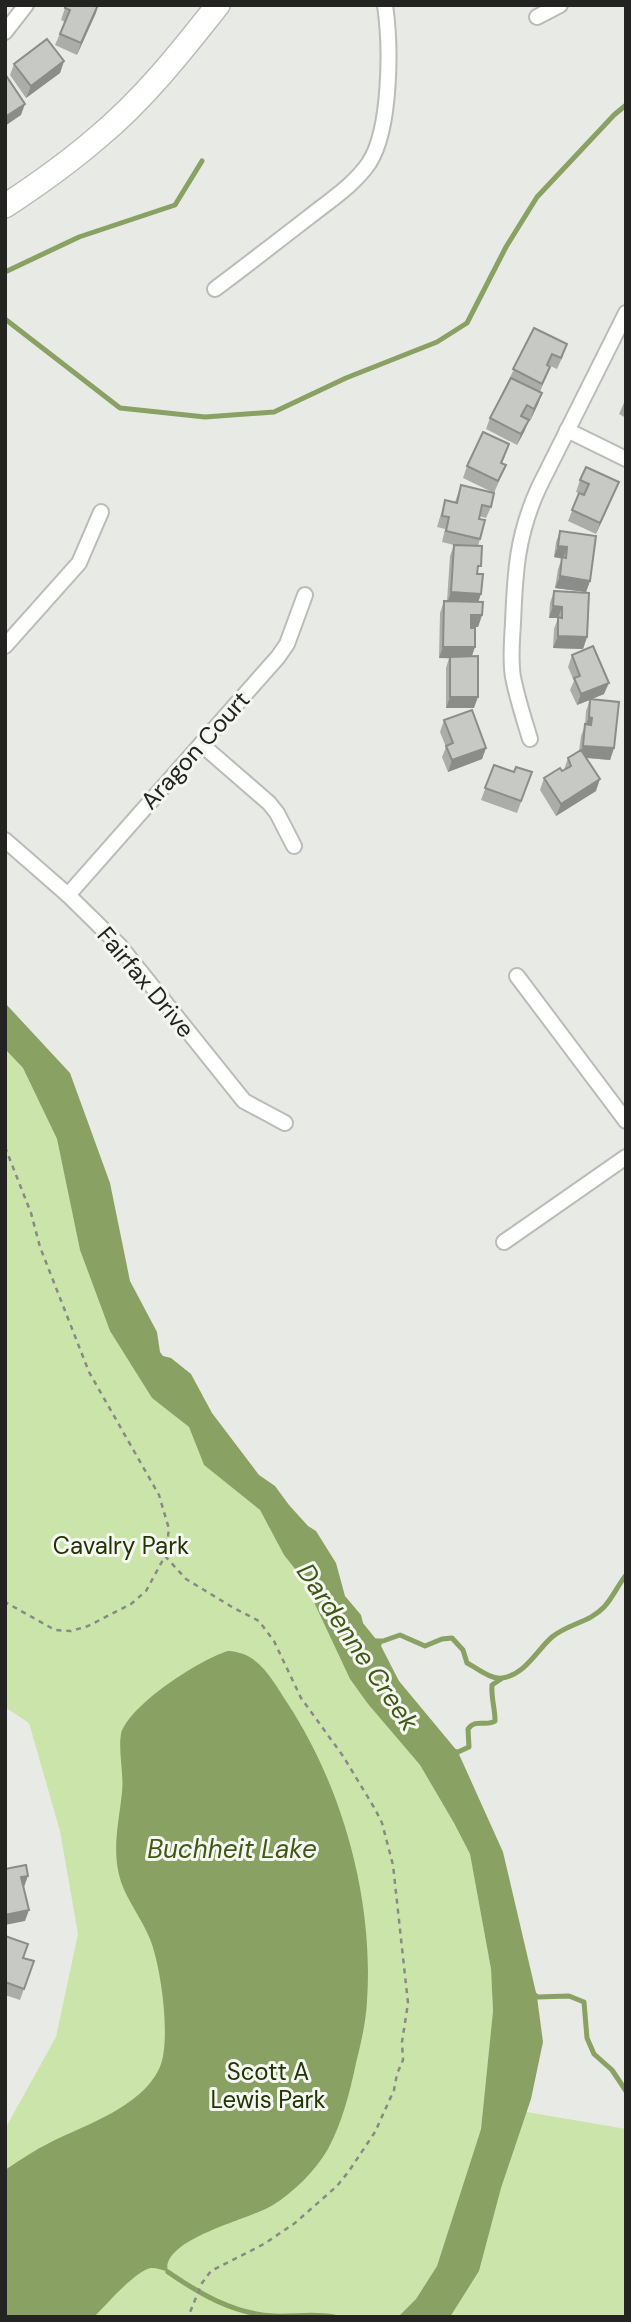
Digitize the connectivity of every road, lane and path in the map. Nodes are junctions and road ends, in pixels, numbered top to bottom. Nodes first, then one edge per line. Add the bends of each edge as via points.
1 (26, 5) edge
2 (218, 5) edge
3 (386, 5) edge
4 (560, 5) edge
5 (537, 17) dead end
6 (5, 32) edge
7 (5, 206) edge
8 (215, 289) dead end
9 (626, 313) edge
10 (567, 430) junction
11 (626, 459) edge
12 (102, 512) dead end
13 (305, 595) dead end
14 (5, 646) edge
15 (530, 739) dead end
16 (201, 744) junction
17 (5, 840) edge
18 (294, 846) dead end
19 (68, 895) junction
20 (517, 976) dead end
21 (626, 1121) edge
22 (285, 1122) dead end
23 (5, 1147) edge
24 (626, 1157) edge
25 (504, 1242) dead end
26 (165, 1556) junction
27 (5, 1602) edge
28 (188, 2317) edge

1 - 6 street
2 - 7 main road via 129,109 61,167
3 - 8 street via 384,122 369,163 345,188
4 - 5 street
9 - 10 street
10 - 11 street
10 - 15 street via 526,515 516,563 513,676
12 - 14 street via 79,564
13 - 16 street, Aragon Court via 278,657
16 - 18 street via 269,803
16 - 19 street, Aragon Court
17 - 19 street, Fairfax Drive
19 - 22 street, Fairfax Drive via 118,944 244,1101
20 - 21 street
23 - 26 path via 89,1372 159,1495 169,1529
24 - 25 street
26 - 27 path via 146,1591 131,1604 71,1631 55,1630
26 - 28 path via 186,1579 259,1621 274,1641 301,1698 376,1809 393,1865 408,2003 403,2060 394,2090 375,2132 349,2171 295,2223 211,2271

